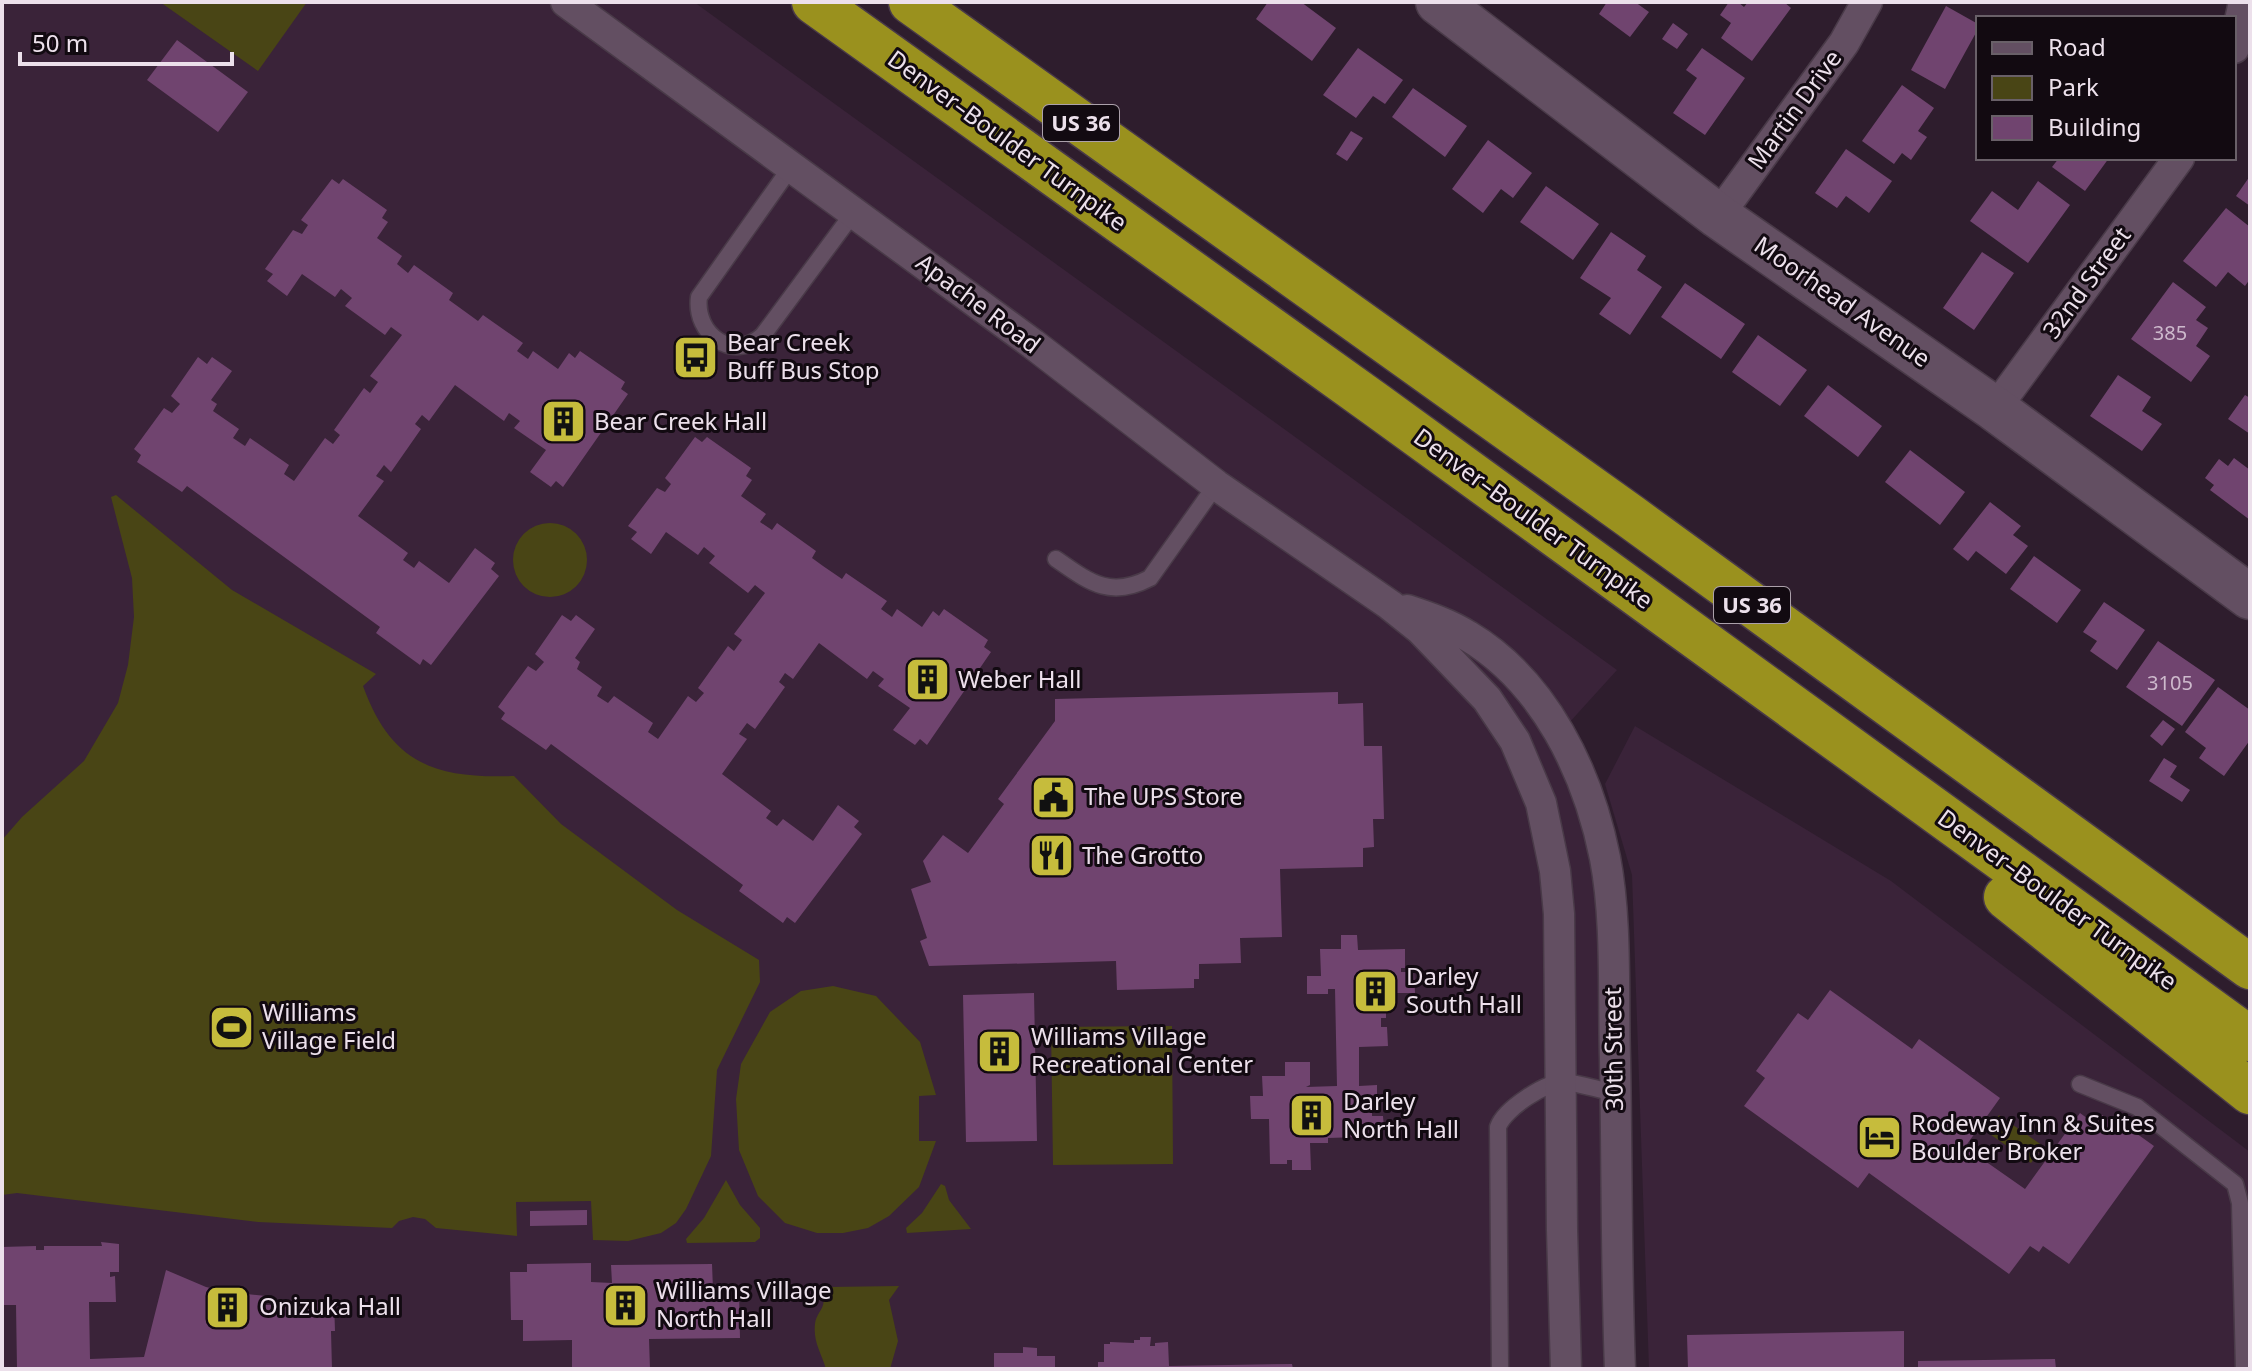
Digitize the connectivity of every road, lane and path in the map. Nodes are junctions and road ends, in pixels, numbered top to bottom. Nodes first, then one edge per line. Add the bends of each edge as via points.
1 (566, 2) edge
2 (814, 2) edge
3 (911, 2) edge
4 (1438, 2) edge
5 (1867, 2) edge
6 (2244, 2) edge
7 (2236, 39) edge
8 (2178, 160) edge
9 (791, 167) junction
10 (854, 212) junction
11 (1718, 216) junction
12 (1995, 409) junction
13 (1216, 485) junction
14 (1569, 544) junction
15 (1056, 559) dead end
16 (2250, 597) edge
17 (1390, 605) junction
18 (1562, 738) joint
19 (2250, 967) edge
20 (2250, 1039) edge
21 (1561, 1082) junction
22 (2080, 1084) dead end
23 (2250, 1092) edge
24 (1616, 1093) junction
25 (1500, 1369) edge
26 (1566, 1369) edge
27 (1620, 1369) edge
28 (2244, 1369) edge

1 - 9 street, Apache Road
2 - 14 highway, Denver–Boulder Turnpike / US 36
3 - 19 highway, US 36
4 - 11 street, Moorhead Avenue
5 - 11 street, Martin Drive via 1844,43
6 - 7 street
8 - 12 street, 32nd Street
9 - 10 street, Apache Road
9 - 10 lane via 699,297 703,327 719,342 749,345 763,335
10 - 13 street, Apache Road
11 - 12 street, Moorhead Avenue
12 - 16 street, Moorhead Avenue
13 - 15 lane via 1150,578 1134,586 1103,587
13 - 17 street, Apache Road
14 - 20 highway, Denver–Boulder Turnpike / US 36
14 - 23 highway
17 - 18 street, Apache Road via 1442,622 1498,658 1536,698
17 - 21 street, Apache Road via 1449,656 1487,699 1503,720 1541,803 1559,914
18 - 24 street, 30th Street via 1605,858
21 - 24 lane
21 - 25 lane via 1516,1103 1498,1127
21 - 26 street
22 - 28 lane via 2137,1107 2235,1184 2240,1203
24 - 27 street, 30th Street

